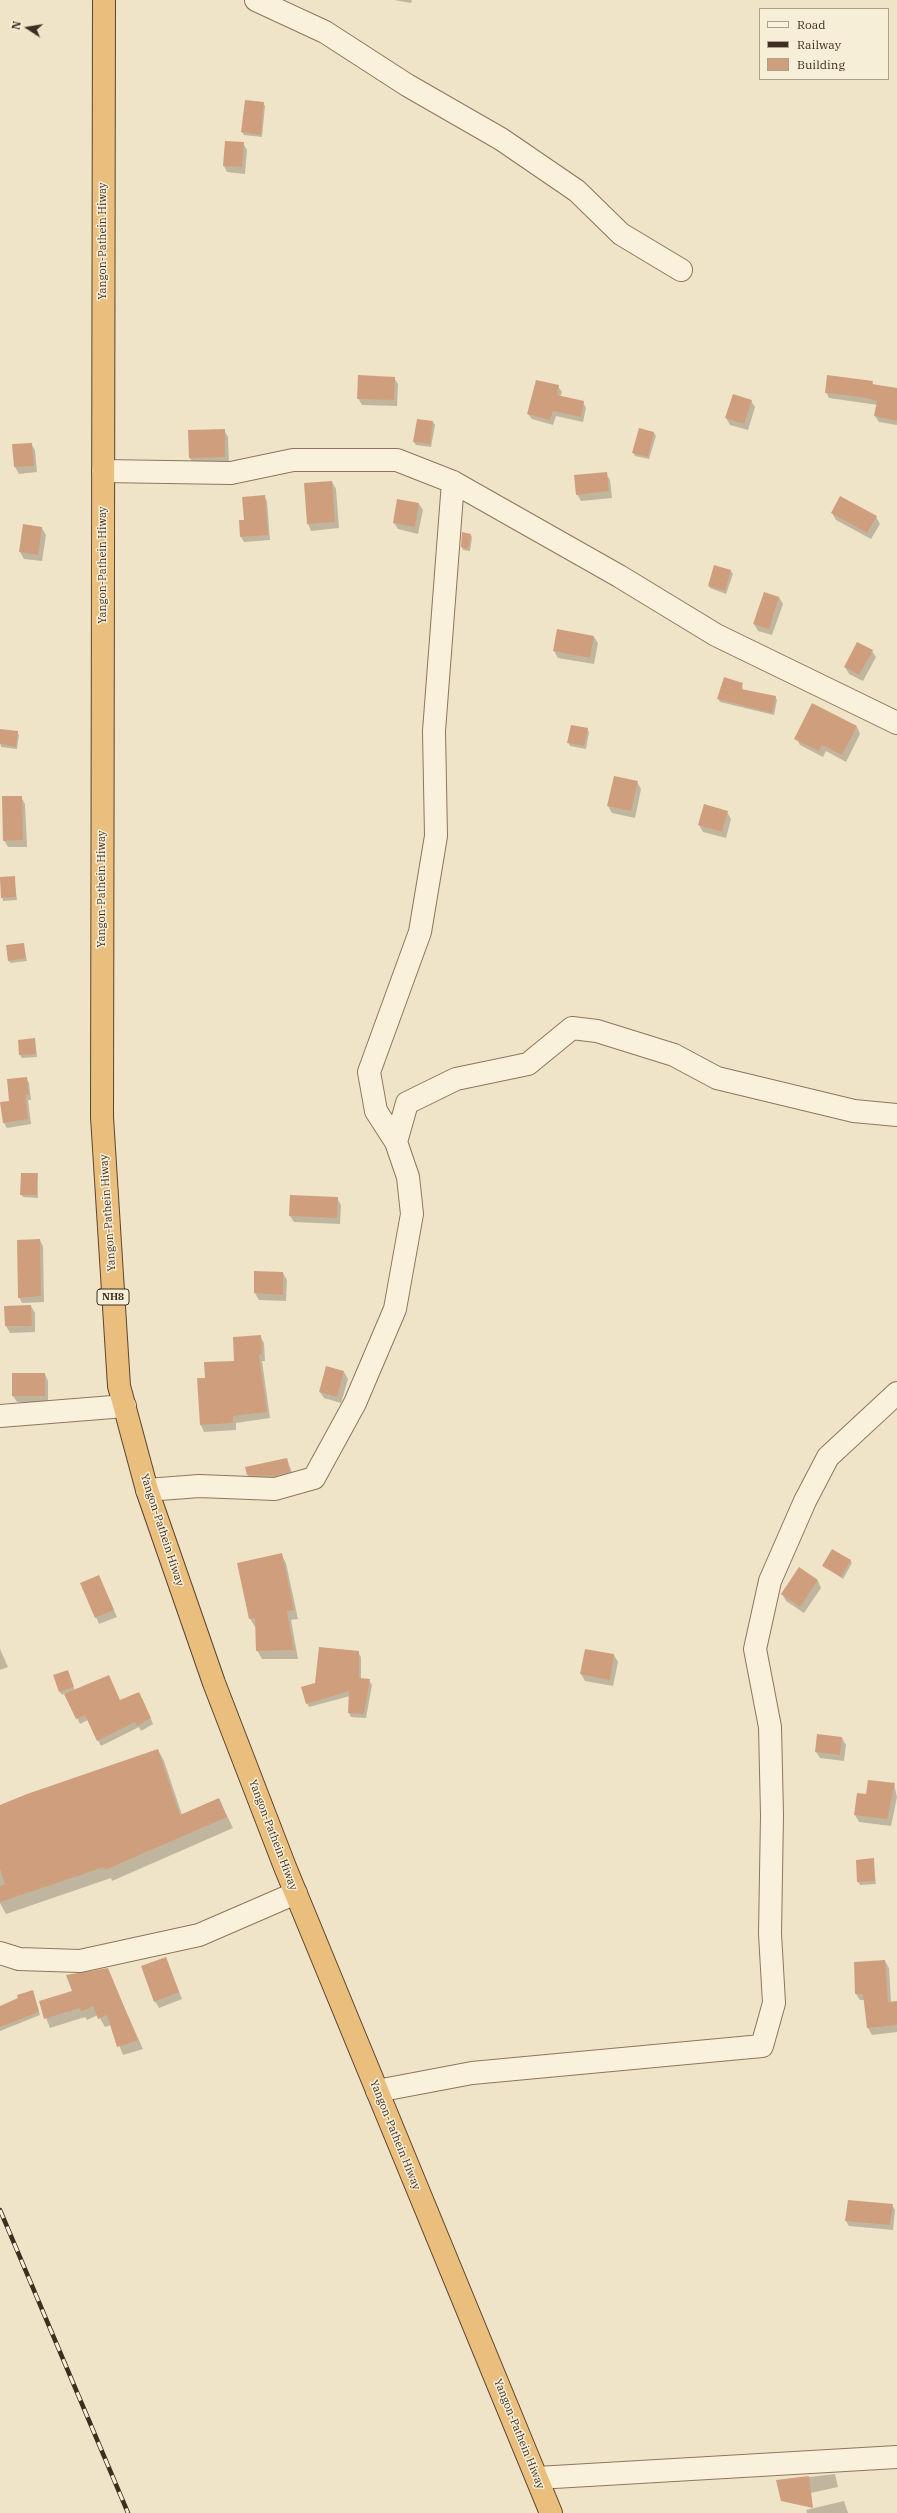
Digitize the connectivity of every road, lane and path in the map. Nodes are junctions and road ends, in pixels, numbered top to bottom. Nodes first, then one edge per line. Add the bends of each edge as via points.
1 (104, 0) edge
2 (256, 0) edge
3 (681, 270) dead end
4 (103, 471) junction
5 (453, 482) junction
6 (897, 723) edge
7 (897, 1115) edge
8 (396, 1142) junction
9 (897, 1393) edge
10 (124, 1406) junction
11 (0, 1416) edge
12 (147, 1490) junction
13 (296, 1893) junction
14 (0, 1953) edge
15 (377, 2091) junction
16 (897, 2457) edge
17 (537, 2478) junction
18 (551, 2513) edge

1 - 4 highway, Yangon-Pathein Hiway / NH8
2 - 3 street via 325,32 407,85 501,139 577,191 621,234
4 - 5 street via 231,473 293,460 397,460
4 - 10 highway, Yangon-Pathein Hiway / NH8 via 102,1117 119,1386
5 - 6 street via 619,576 716,635
5 - 8 street via 434,731 436,836 420,932 369,1072 376,1111
7 - 8 street via 854,1111 717,1078 674,1055 597,1031 572,1028 528,1064 456,1079 407,1103
8 - 12 street via 408,1177 412,1214 395,1309 355,1403 314,1478 275,1489 199,1486
9 - 15 street via 828,1457 770,1581 755,1649 770,1727 772,1815 770,1934 774,2003 762,2046 472,2073
10 - 11 street
10 - 12 highway, Yangon-Pathein Hiway / NH8
12 - 13 highway, Yangon-Pathein Hiway / NH8 via 214,1683
13 - 14 street via 199,1935 80,1961 19,1959
13 - 15 highway, Yangon-Pathein Hiway / NH8
15 - 17 highway, Yangon-Pathein Hiway / NH8
16 - 17 street
17 - 18 highway, Yangon-Pathein Hiway / NH8

